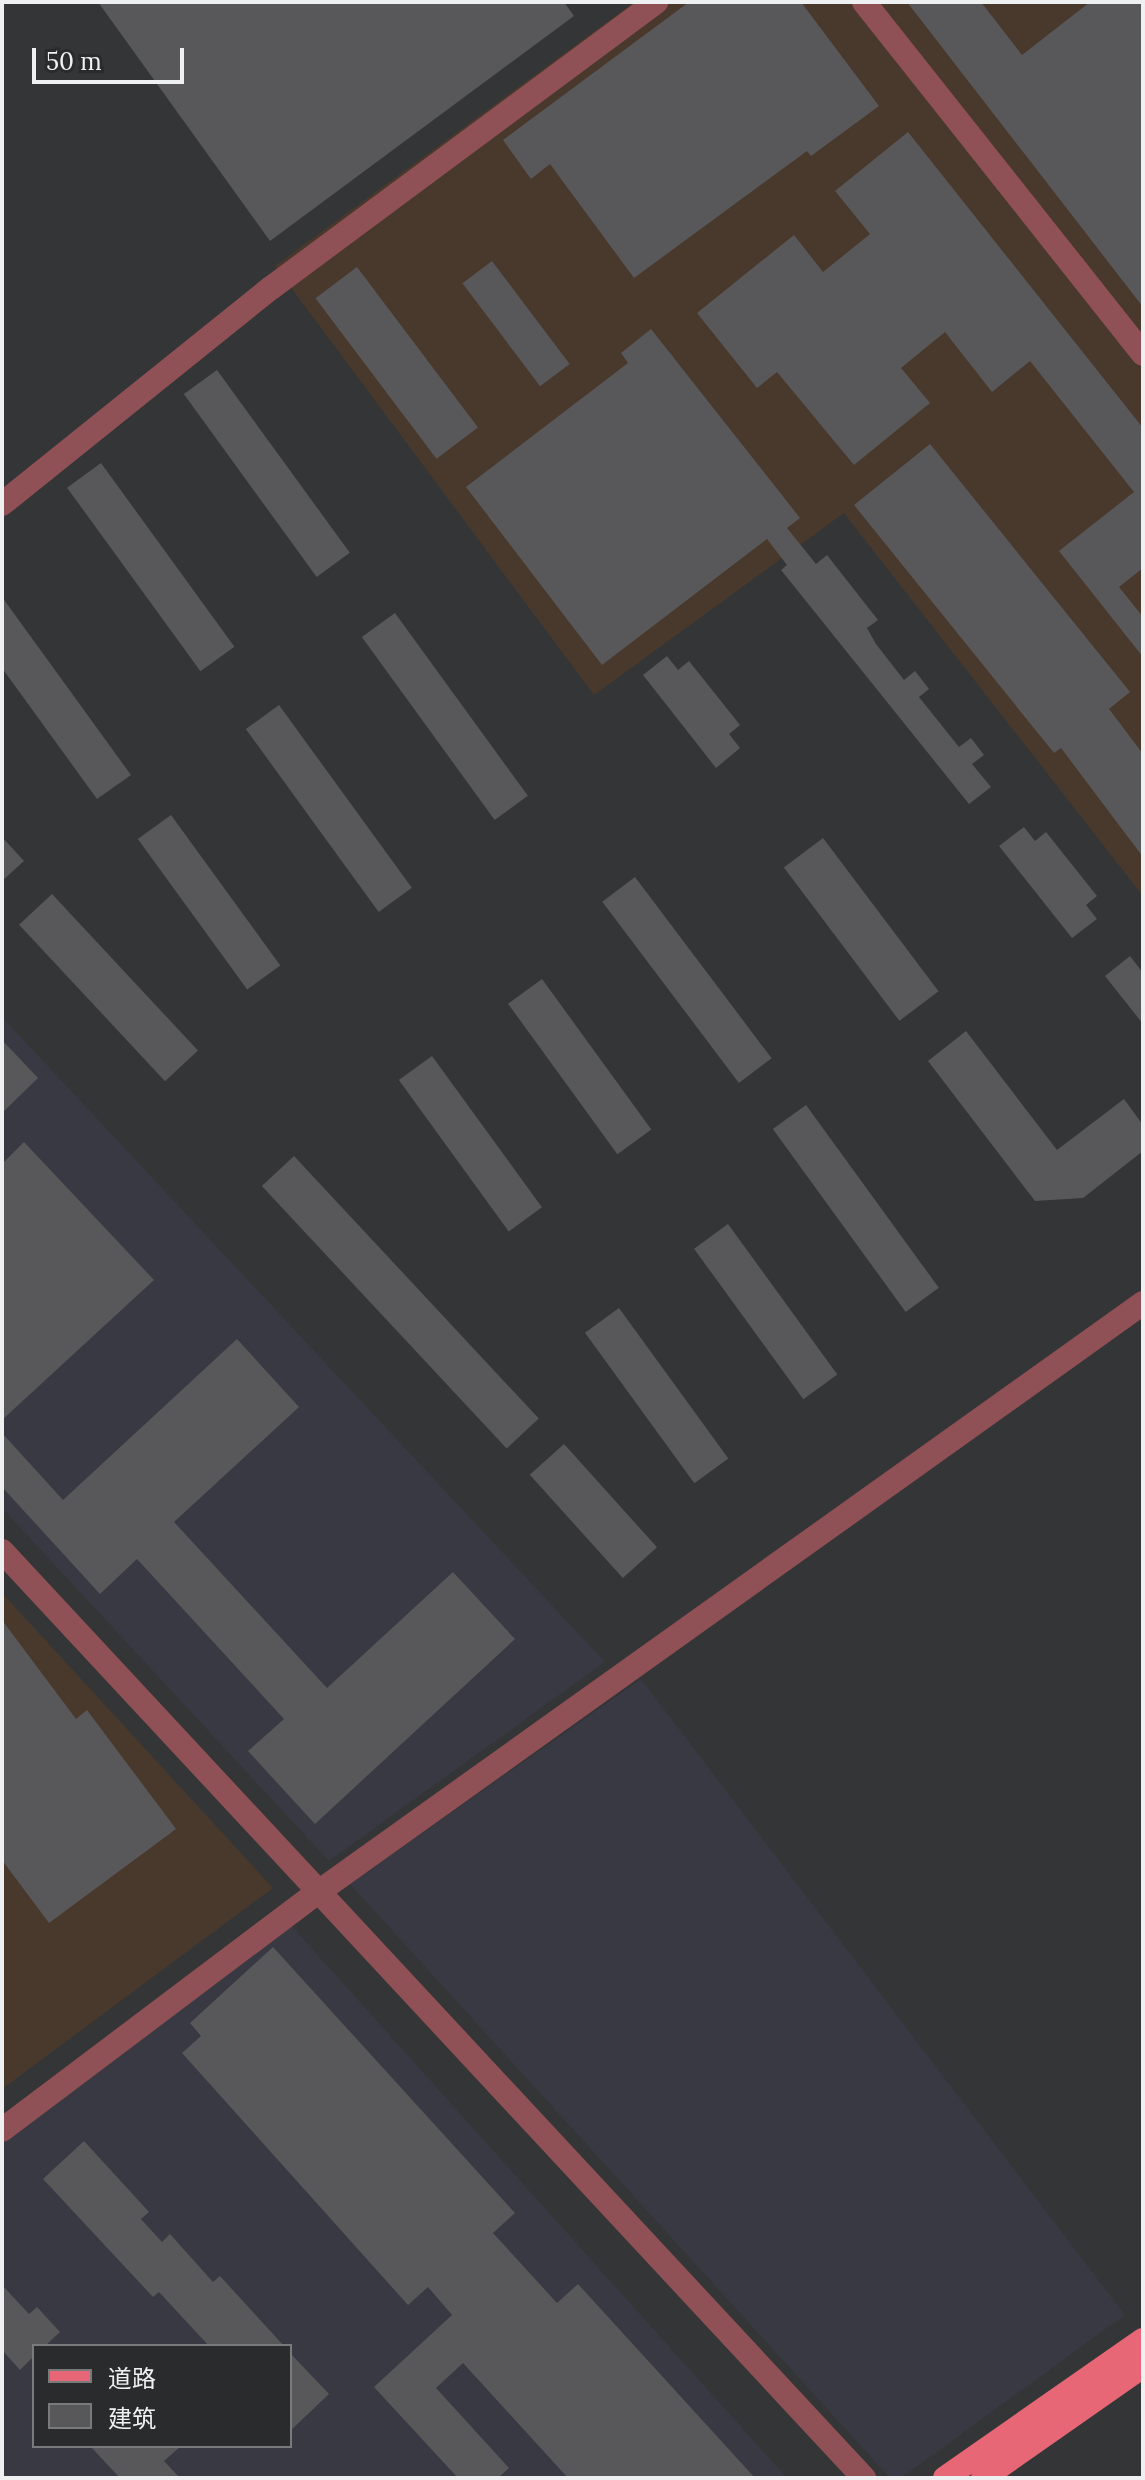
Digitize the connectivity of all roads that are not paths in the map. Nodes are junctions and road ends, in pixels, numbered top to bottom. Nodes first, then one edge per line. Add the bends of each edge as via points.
1 (656, 2) edge
2 (864, 2) edge
3 (1143, 354) edge
4 (2, 504) edge
5 (1143, 1303) edge
6 (2, 1551) edge
7 (317, 1893) junction
8 (2, 2130) edge
9 (1143, 2340) edge
10 (1143, 2366) edge
11 (864, 2478) edge
12 (945, 2478) edge
13 (983, 2478) edge

1 - 4 street via 271,288
2 - 3 street
5 - 7 street
6 - 7 street
7 - 8 street
7 - 11 street
9 - 12 main road
10 - 13 main road

